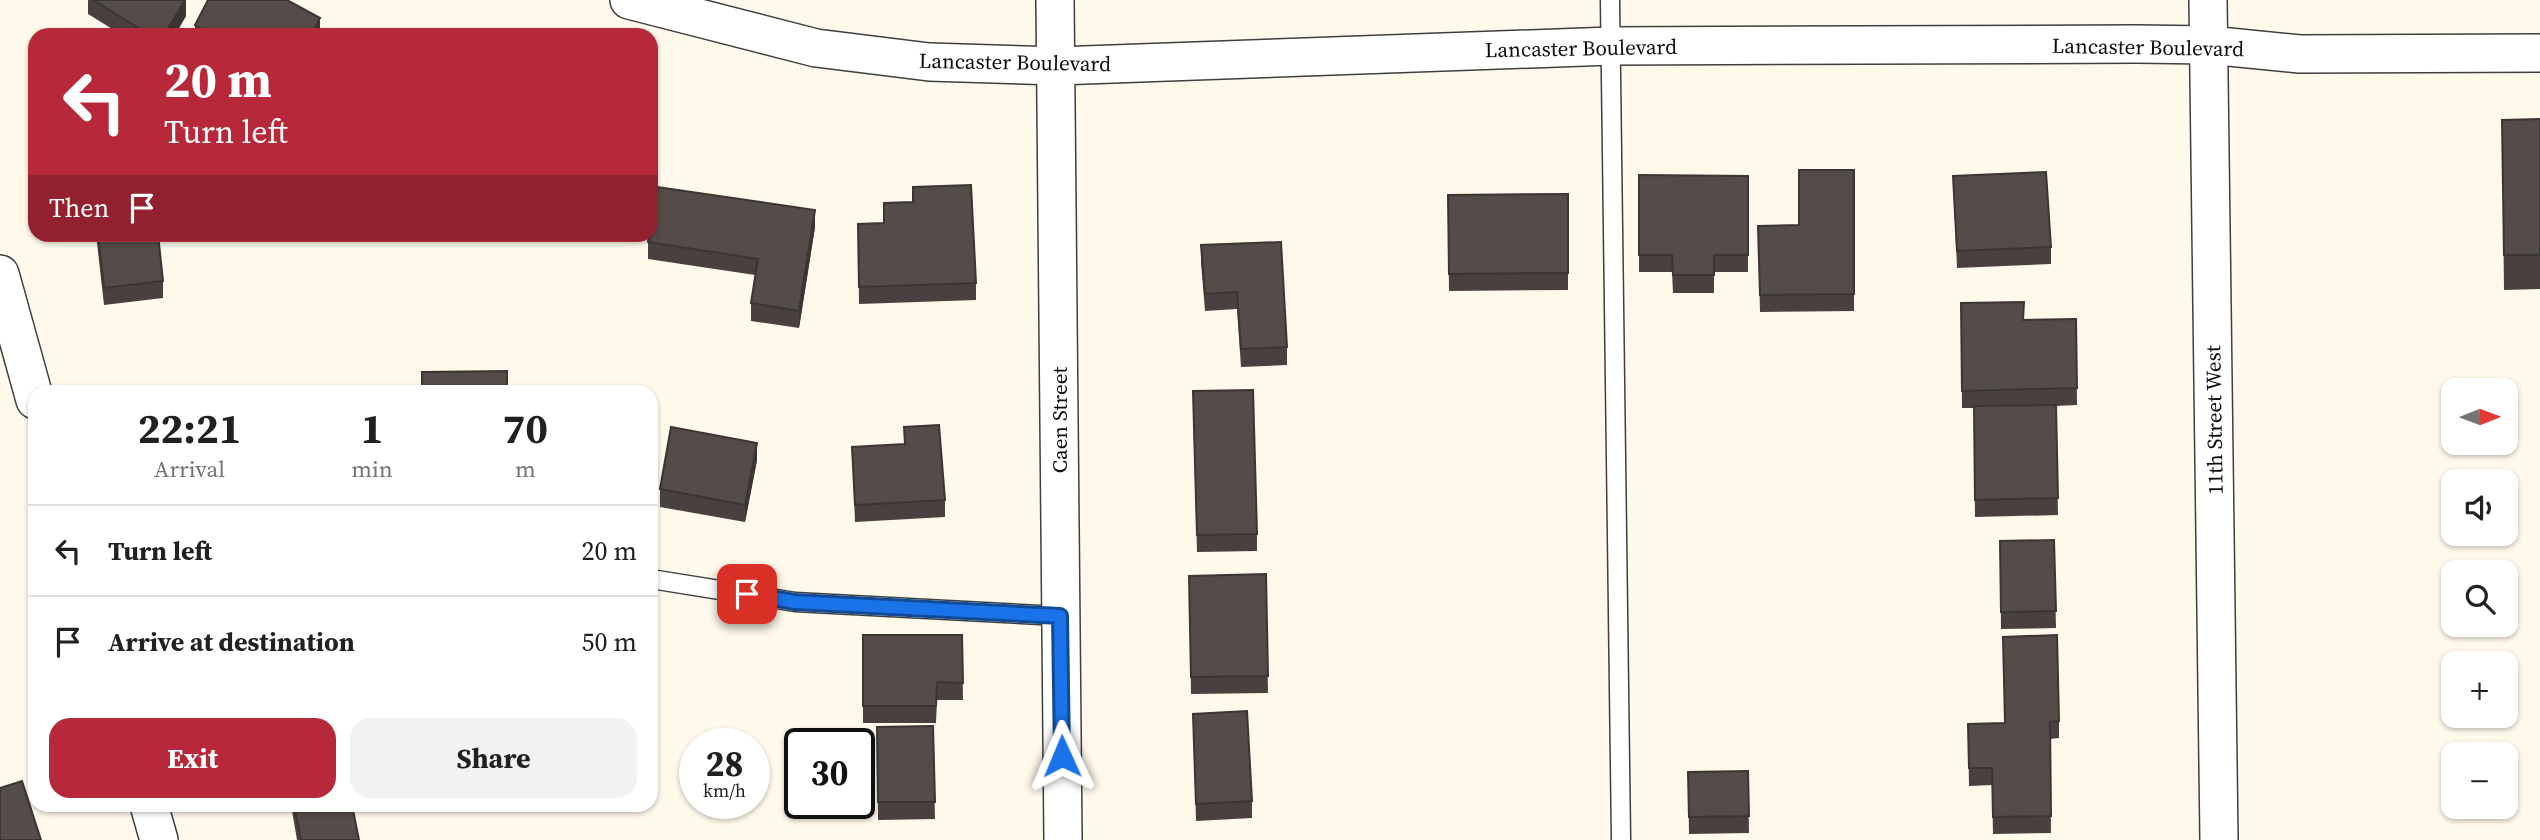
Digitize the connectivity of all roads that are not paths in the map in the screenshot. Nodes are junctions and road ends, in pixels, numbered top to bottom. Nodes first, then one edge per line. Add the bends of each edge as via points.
1 (629, 0) edge
2 (1055, 0) edge
3 (1611, 0) edge
4 (2208, 0) edge
5 (1611, 46) junction
6 (2209, 46) junction
7 (2540, 53) edge
8 (1057, 66) junction
9 (0, 274) edge
10 (31, 385) edge
11 (658, 580) edge
12 (1060, 616) junction
13 (151, 812) edge
14 (159, 840) edge
15 (1063, 840) edge
16 (1621, 840) edge
17 (2219, 840) edge

1 - 8 street, Lancaster Boulevard via 816,48 929,62
2 - 8 street, Caen Street
3 - 5 lane
4 - 6 street, 11th Street West
5 - 6 street, Lancaster Boulevard
5 - 8 street, Lancaster Boulevard
5 - 16 lane
6 - 7 street, Lancaster Boulevard via 2300,54
6 - 17 street, 11th Street West
8 - 12 street, Caen Street
9 - 10 street
11 - 12 lane via 795,602
12 - 15 street, Caen Street
13 - 14 street

